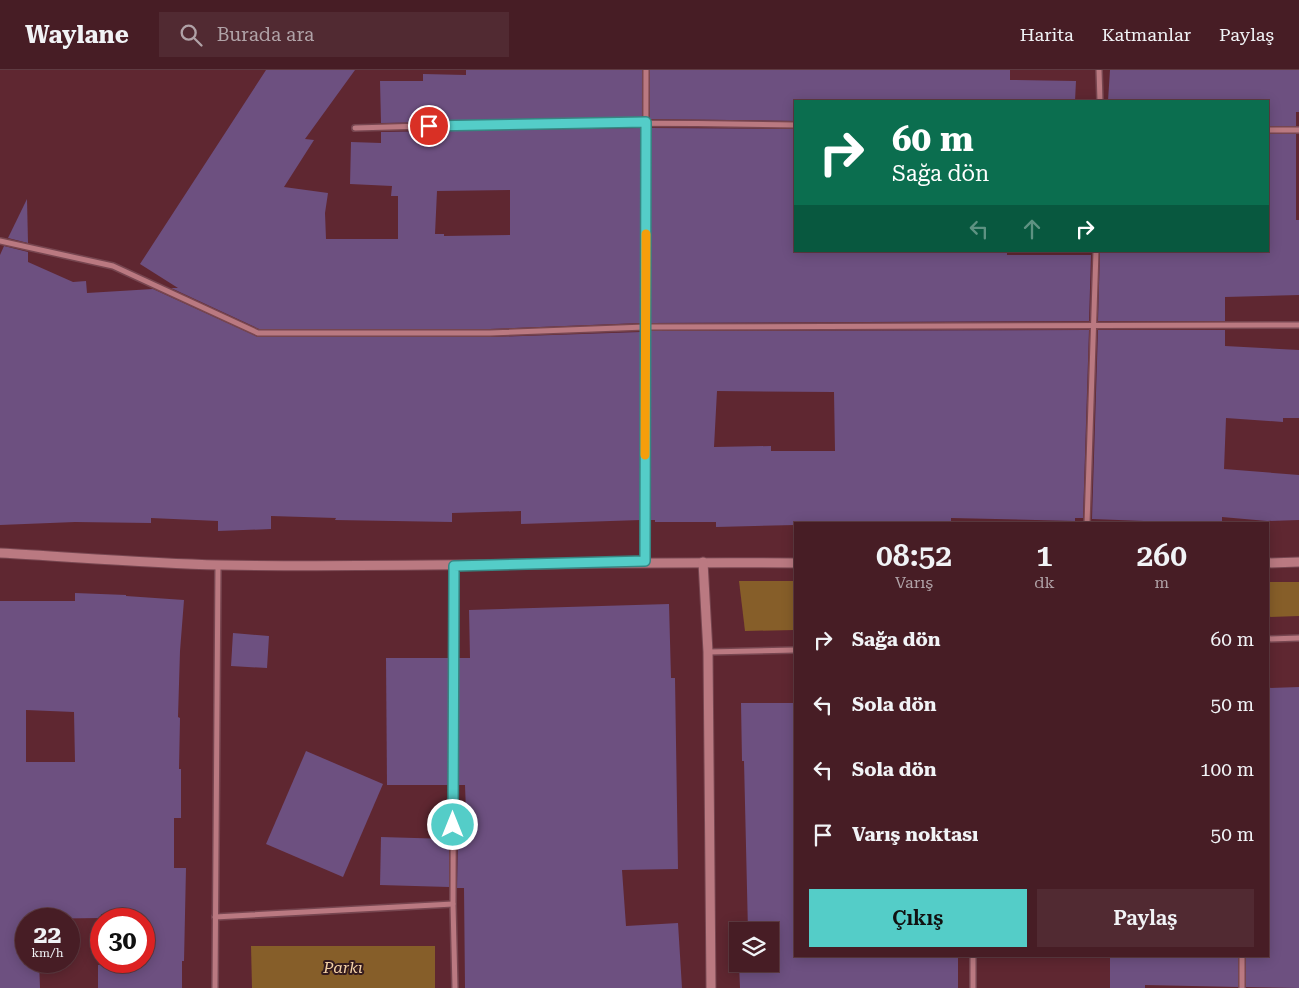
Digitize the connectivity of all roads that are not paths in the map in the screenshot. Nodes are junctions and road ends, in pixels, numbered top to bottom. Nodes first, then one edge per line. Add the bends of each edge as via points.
1 (646, 70) edge
2 (1098, 70) edge
3 (1100, 100) edge
4 (646, 122) junction
5 (794, 124) edge
6 (355, 128) dead end
7 (1269, 130) edge
8 (1299, 130) edge
9 (0, 241) edge
10 (1096, 252) edge
11 (1299, 324) edge
12 (1092, 325) junction
13 (645, 327) junction
14 (1087, 522) edge
15 (0, 553) edge
16 (645, 561) junction
17 (703, 562) junction
18 (1299, 562) edge
19 (794, 563) edge
20 (1269, 563) edge
21 (218, 565) junction
22 (454, 566) junction
23 (1299, 638) edge
24 (1269, 639) edge
25 (794, 650) edge
26 (708, 652) junction
27 (453, 904) junction
28 (215, 916) junction
29 (972, 957) edge
30 (1242, 957) edge
31 (215, 988) edge
32 (455, 988) edge
33 (711, 988) edge
34 (973, 988) edge
35 (1242, 988) edge

1 - 4 street
2 - 3 street
4 - 5 street
4 - 6 street
4 - 13 street
7 - 8 street
9 - 13 street via 113,266 258,333 490,333
10 - 12 street
11 - 12 street
12 - 13 street
12 - 14 street
13 - 16 street
15 - 21 street
16 - 17 street
16 - 22 street
17 - 19 street
17 - 26 street
18 - 20 street
21 - 22 street
21 - 28 street
22 - 27 street
23 - 24 street
25 - 26 street
26 - 33 street
27 - 28 street
27 - 32 street
28 - 31 street
29 - 34 street
30 - 35 street

